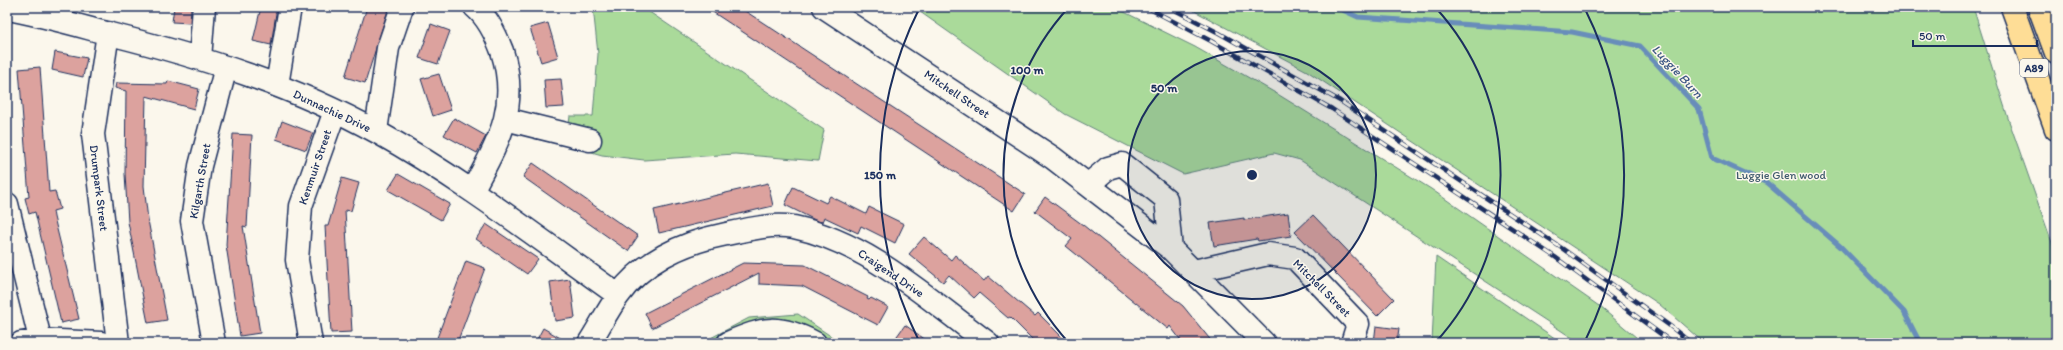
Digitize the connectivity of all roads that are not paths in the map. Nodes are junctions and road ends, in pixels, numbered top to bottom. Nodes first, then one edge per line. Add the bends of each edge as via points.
1 (204, 7) edge
2 (290, 7) edge
3 (402, 7) edge
4 (475, 7) edge
5 (824, 7) edge
6 (2012, 7) edge
7 (2039, 7) edge
8 (7, 10) edge
9 (43, 11) edge
10 (108, 33) junction
11 (2056, 52) edge
12 (200, 58) junction
13 (226, 67) junction
14 (276, 85) junction
15 (334, 111) junction
16 (505, 119) junction
17 (2056, 129) edge
18 (376, 131) junction
19 (590, 140) dead end
20 (1089, 184) junction
21 (472, 191) junction
22 (7, 204) edge
23 (1171, 249) junction
24 (1194, 271) junction
25 (618, 295) junction
26 (34, 342) edge
27 (102, 343) edge
28 (118, 343) edge
29 (214, 343) edge
30 (311, 343) edge
31 (590, 343) edge
32 (728, 343) edge
33 (815, 343) edge
34 (988, 343) edge
35 (1264, 343) edge
36 (1352, 343) edge

1 - 12 street
2 - 14 street
3 - 18 street via 388,48
4 - 16 street via 497,36 505,62 509,85
5 - 20 street, Mitchell Street
6 - 17 main road, A89
7 - 11 main road, A89
8 - 9 street, Dunnachie Drive
9 - 10 street, Dunnachie Drive
10 - 12 street, Dunnachie Drive
10 - 28 street, Drumpark Street via 93,134
12 - 13 street, Dunnachie Drive
13 - 14 street, Dunnachie Drive
13 - 29 street, Kilgarth Street via 200,166 192,221
14 - 15 street, Dunnachie Drive
15 - 18 street, Dunnachie Drive
15 - 30 street, Kenmuir Street via 301,206 297,260
16 - 19 street
16 - 21 street via 501,136
18 - 21 street, Dunnachie Drive
20 - 23 street, Mitchell Street
20 - 23 street via 1108,168 1122,164 1166,199
21 - 25 street, Dunnachie Drive
22 - 26 street
23 - 24 street, Mitchell Street
24 - 35 street, Mitchell Street
24 - 36 street, Mitchell Street via 1268,254 1295,258 1358,324
25 - 31 street, Craigend Drive
25 - 34 street, Craigend Drive via 652,262 700,240 757,227 793,227 840,242 866,254
26 - 27 street
32 - 33 street via 755,331 775,329 798,334

